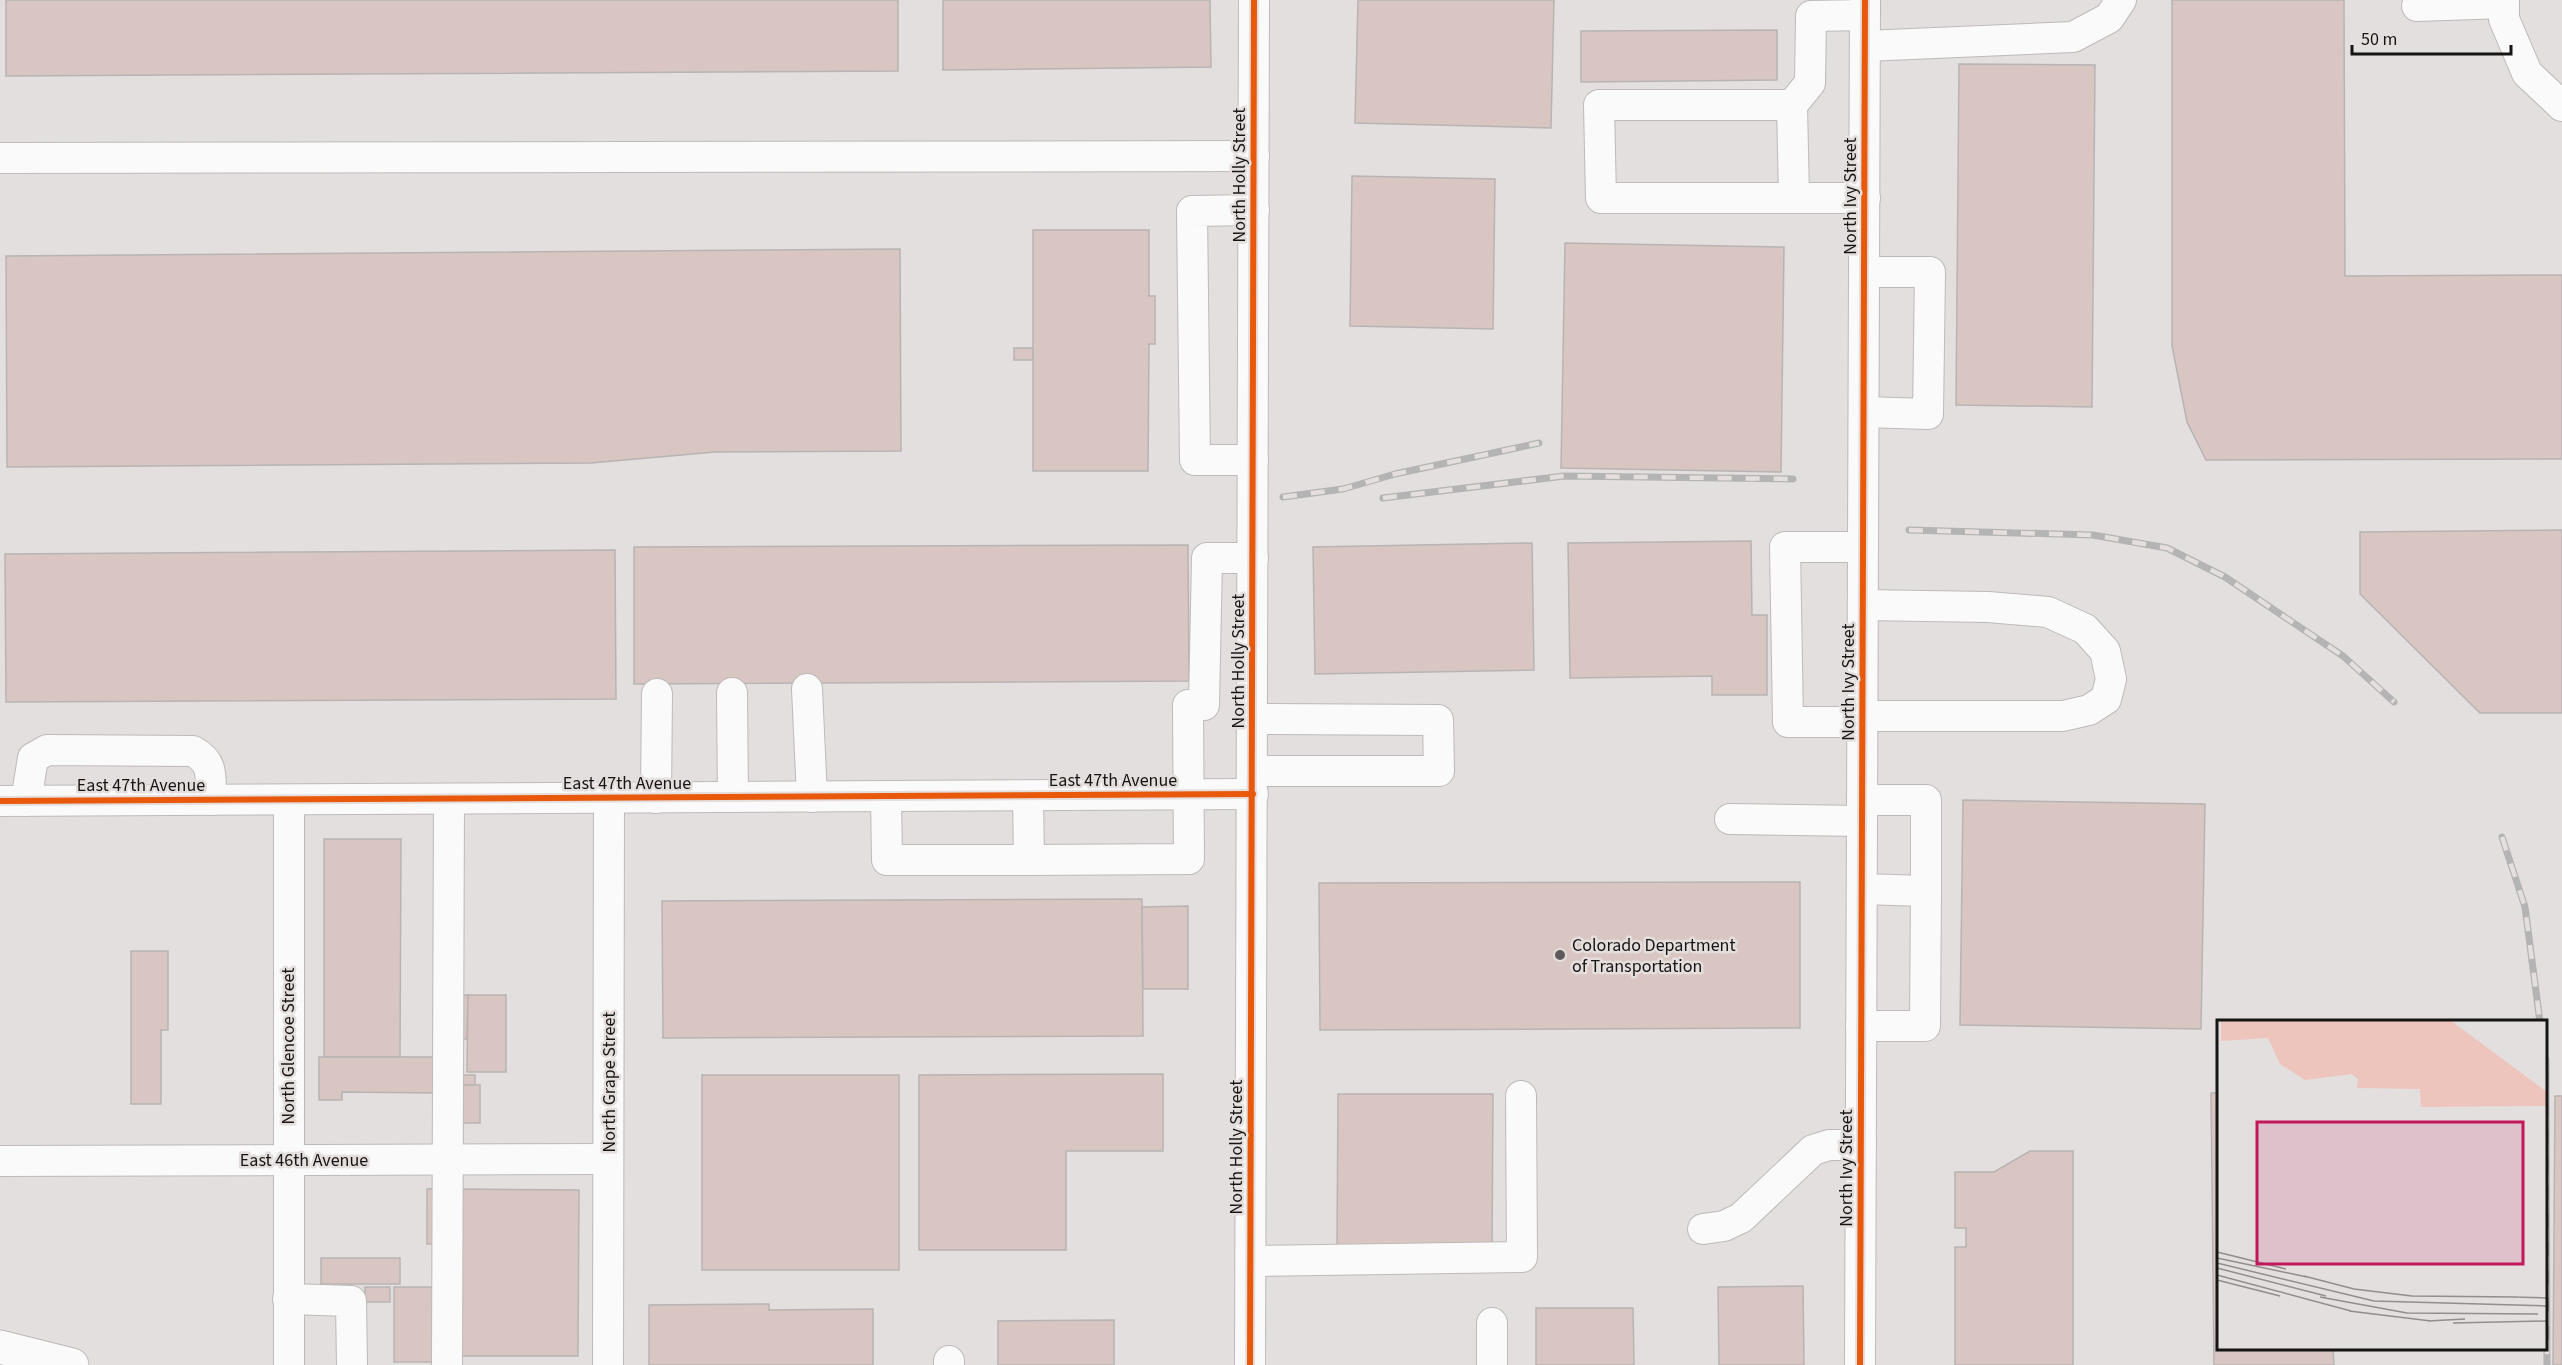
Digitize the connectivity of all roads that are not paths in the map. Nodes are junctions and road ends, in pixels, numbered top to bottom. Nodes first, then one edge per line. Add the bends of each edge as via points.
1 (1254, 0) edge
2 (2121, 0) edge
3 (2504, 2) edge
4 (2417, 6) dead end
5 (1865, 7) edge
6 (1865, 46) junction
7 (1792, 105) junction
8 (2562, 106) edge
9 (1254, 156) junction
10 (0, 158) edge
11 (1794, 197) junction
12 (1865, 198) junction
13 (1254, 210) junction
14 (1864, 272) junction
15 (1864, 412) junction
16 (1253, 460) junction
17 (1863, 547) junction
18 (1253, 558) junction
19 (1863, 605) junction
20 (807, 689) dead end
21 (732, 693) dead end
22 (657, 694) dead end
23 (1253, 719) junction
24 (1863, 719) junction
25 (1253, 783) junction
26 (1188, 795) junction
27 (1028, 796) junction
28 (812, 797) junction
29 (886, 797) junction
30 (609, 798) junction
31 (656, 798) junction
32 (734, 798) junction
33 (449, 799) junction
34 (212, 800) junction
35 (289, 800) junction
36 (13, 801) edge
37 (1862, 810) junction
38 (1730, 819) dead end
39 (1029, 860) junction
40 (1862, 890) junction
41 (1926, 891) junction
42 (1861, 1026) junction
43 (1521, 1096) dead end
44 (1861, 1145) junction
45 (608, 1159) junction
46 (288, 1160) junction
47 (449, 1160) junction
48 (0, 1161) edge
49 (1703, 1229) dead end
50 (1251, 1261) junction
51 (288, 1299) junction
52 (1251, 1323) junction
53 (1492, 1323) dead end
54 (0, 1347) edge
55 (72, 1365) edge
56 (289, 1365) edge
57 (352, 1365) edge
58 (447, 1365) edge
59 (608, 1365) edge
60 (1250, 1365) edge
61 (1260, 1365) edge
62 (1492, 1365) edge
63 (1860, 1365) edge

1 - 9 street, North Holly Street
2 - 6 street via 2109,18 2073,37
3 - 4 street
3 - 8 street via 2504,19 2526,73
5 - 6 street, North Ivy Street
5 - 7 street via 1811,16 1810,83
6 - 12 street, North Ivy Street
7 - 11 street
7 - 11 street via 1599,105 1601,198
9 - 10 street
9 - 13 street, North Holly Street
11 - 12 street
12 - 14 street, North Ivy Street
13 - 16 street, North Holly Street
13 - 16 street via 1192,211 1195,460
14 - 15 street, North Ivy Street
14 - 15 street via 1930,272 1928,414
15 - 17 street, North Ivy Street
16 - 18 street, North Holly Street
17 - 19 street, North Ivy Street
17 - 24 street via 1785,547 1788,722
18 - 23 street, North Holly Street
18 - 26 street via 1207,558 1204,705 1188,705
19 - 24 street, North Ivy Street
19 - 24 street via 2048,612 2085,629 2105,651 2111,679 2106,699 2089,710 2063,716
20 - 28 street
21 - 32 street
22 - 31 street
23 - 25 street, North Holly Street
23 - 25 street, East 47th Avenue via 1438,720 1439,771
24 - 37 street, North Ivy Street
25 - 26 street, East 47th Avenue
25 - 50 street, North Holly Street
26 - 27 street, East 47th Avenue
26 - 39 street via 1189,859
27 - 29 street, East 47th Avenue
27 - 39 street
28 - 29 street, East 47th Avenue
28 - 32 street, East 47th Avenue
29 - 39 street via 888,860
30 - 31 street, East 47th Avenue
30 - 33 street, East 47th Avenue
30 - 45 street, North Grape Street
31 - 32 street, East 47th Avenue
33 - 35 street, East 47th Avenue
33 - 47 street
34 - 35 street, East 47th Avenue
34 - 36 street, East 47th Avenue
34 - 36 street via 210,767 205,758 193,752 47,750 33,758
35 - 46 street, North Glencoe Street
37 - 38 street
37 - 40 street, North Ivy Street
37 - 41 street via 1926,800
40 - 41 street
40 - 42 street, North Ivy Street
41 - 42 street via 1925,1026
42 - 44 street, North Ivy Street
43 - 50 street via 1522,1257
44 - 49 street via 1829,1145 1813,1150 1741,1218
44 - 63 street, North Ivy Street
45 - 47 street, East 46th Avenue
45 - 59 street, North Grape Street
46 - 47 street, East 46th Avenue
46 - 48 street, East 46th Avenue
46 - 51 street, North Glencoe Street
47 - 58 street
50 - 52 street, North Holly Street
51 - 56 street, North Glencoe Street
51 - 57 street via 351,1301
52 - 60 street, North Holly Street
52 - 61 street, North Holly Street
53 - 62 street
54 - 55 main road

